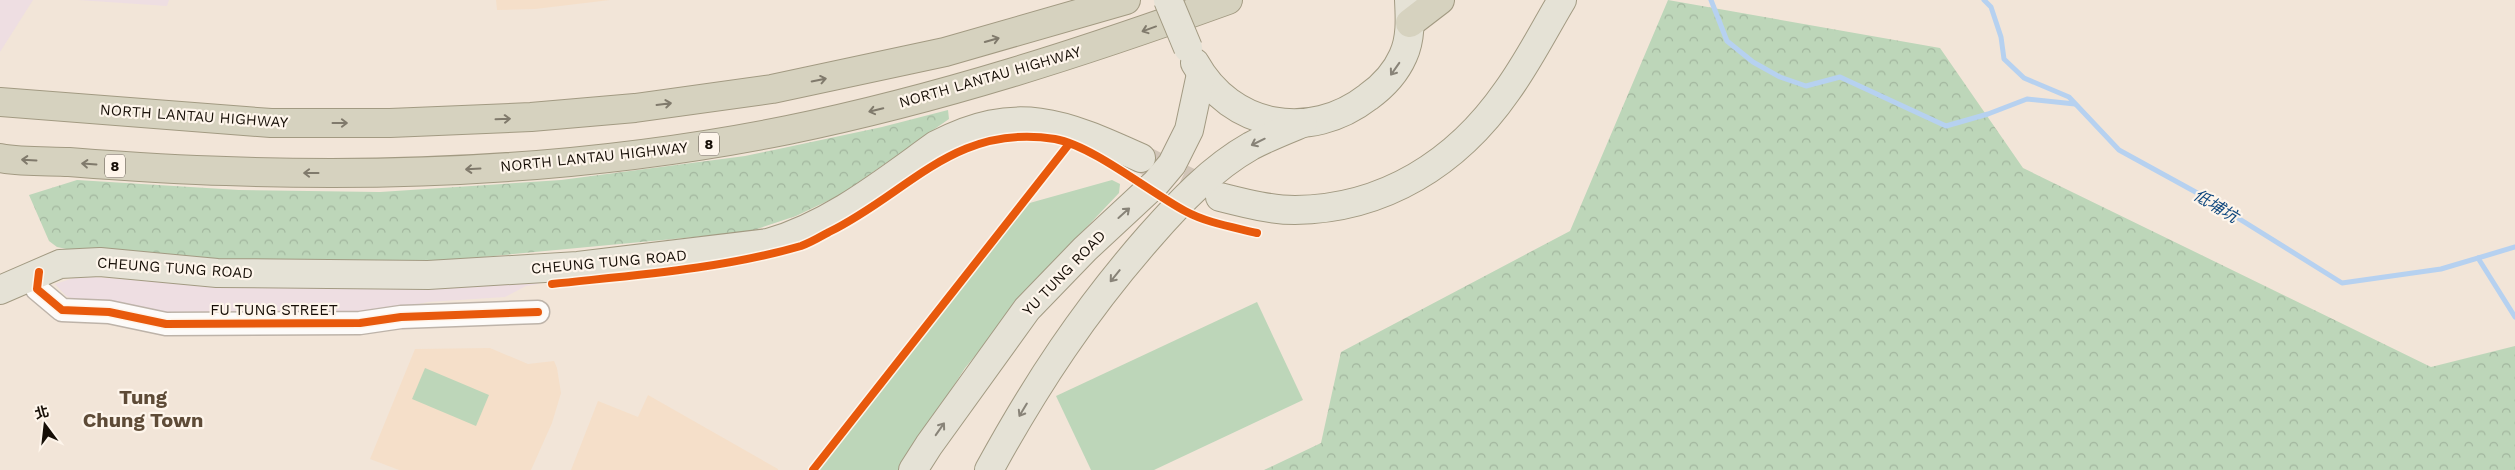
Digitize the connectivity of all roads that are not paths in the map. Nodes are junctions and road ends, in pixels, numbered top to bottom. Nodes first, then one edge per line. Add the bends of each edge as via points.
1 (1126, 0) edge
2 (1168, 0) edge
3 (1228, 0) edge
4 (1440, 0) edge
5 (1562, 0) edge
6 (1410, 12) edge
7 (1201, 74) junction
8 (0, 92) edge
9 (0, 102) edge
10 (64, 108) junction
11 (1303, 123) junction
12 (0, 158) edge
13 (1141, 158) tunnel mouth
14 (1220, 197) tunnel mouth
15 (39, 272) junction
16 (0, 290) edge
17 (538, 312) dead end
18 (913, 470) edge
19 (990, 470) edge

10 -> 1 highway, NORTH LANTAU HIGHWAY via 271,123 531,118 635,108 772,89 866,70 986,42
2 - 7 main road, bridge
3 -> 12 highway, NORTH LANTAU HIGHWAY / 8 via 1123,38 949,91 788,130 636,154 538,165 400,173 172,170
4 - 6 highway
5 - 14 main road via 1508,90 1464,142 1431,169 1374,197 1334,207 1293,210 1256,206
6 -> 11 main road via 1403,57 1377,90 1342,113
7 - 11 main road via 1223,100 1238,109 1270,121
18 -> 7 main road, YU TUNG ROAD via 1027,309 1172,164 1189,130
8 - 10 highway
9 - 10 highway, NORTH LANTAU HIGHWAY
11 -> 19 main road via 1250,146 1231,159 1161,223 1116,274 1063,346
13 - 15 main road, CHEUNG TUNG ROAD via 1092,136 1051,123 1013,121 981,126 954,136 826,220 768,243 578,266 428,275 217,273 100,262 60,264
15 - 16 main road
15 - 17 street, FU TUNG STREET via 37,289 62,310 109,312 166,324 360,323 401,316

